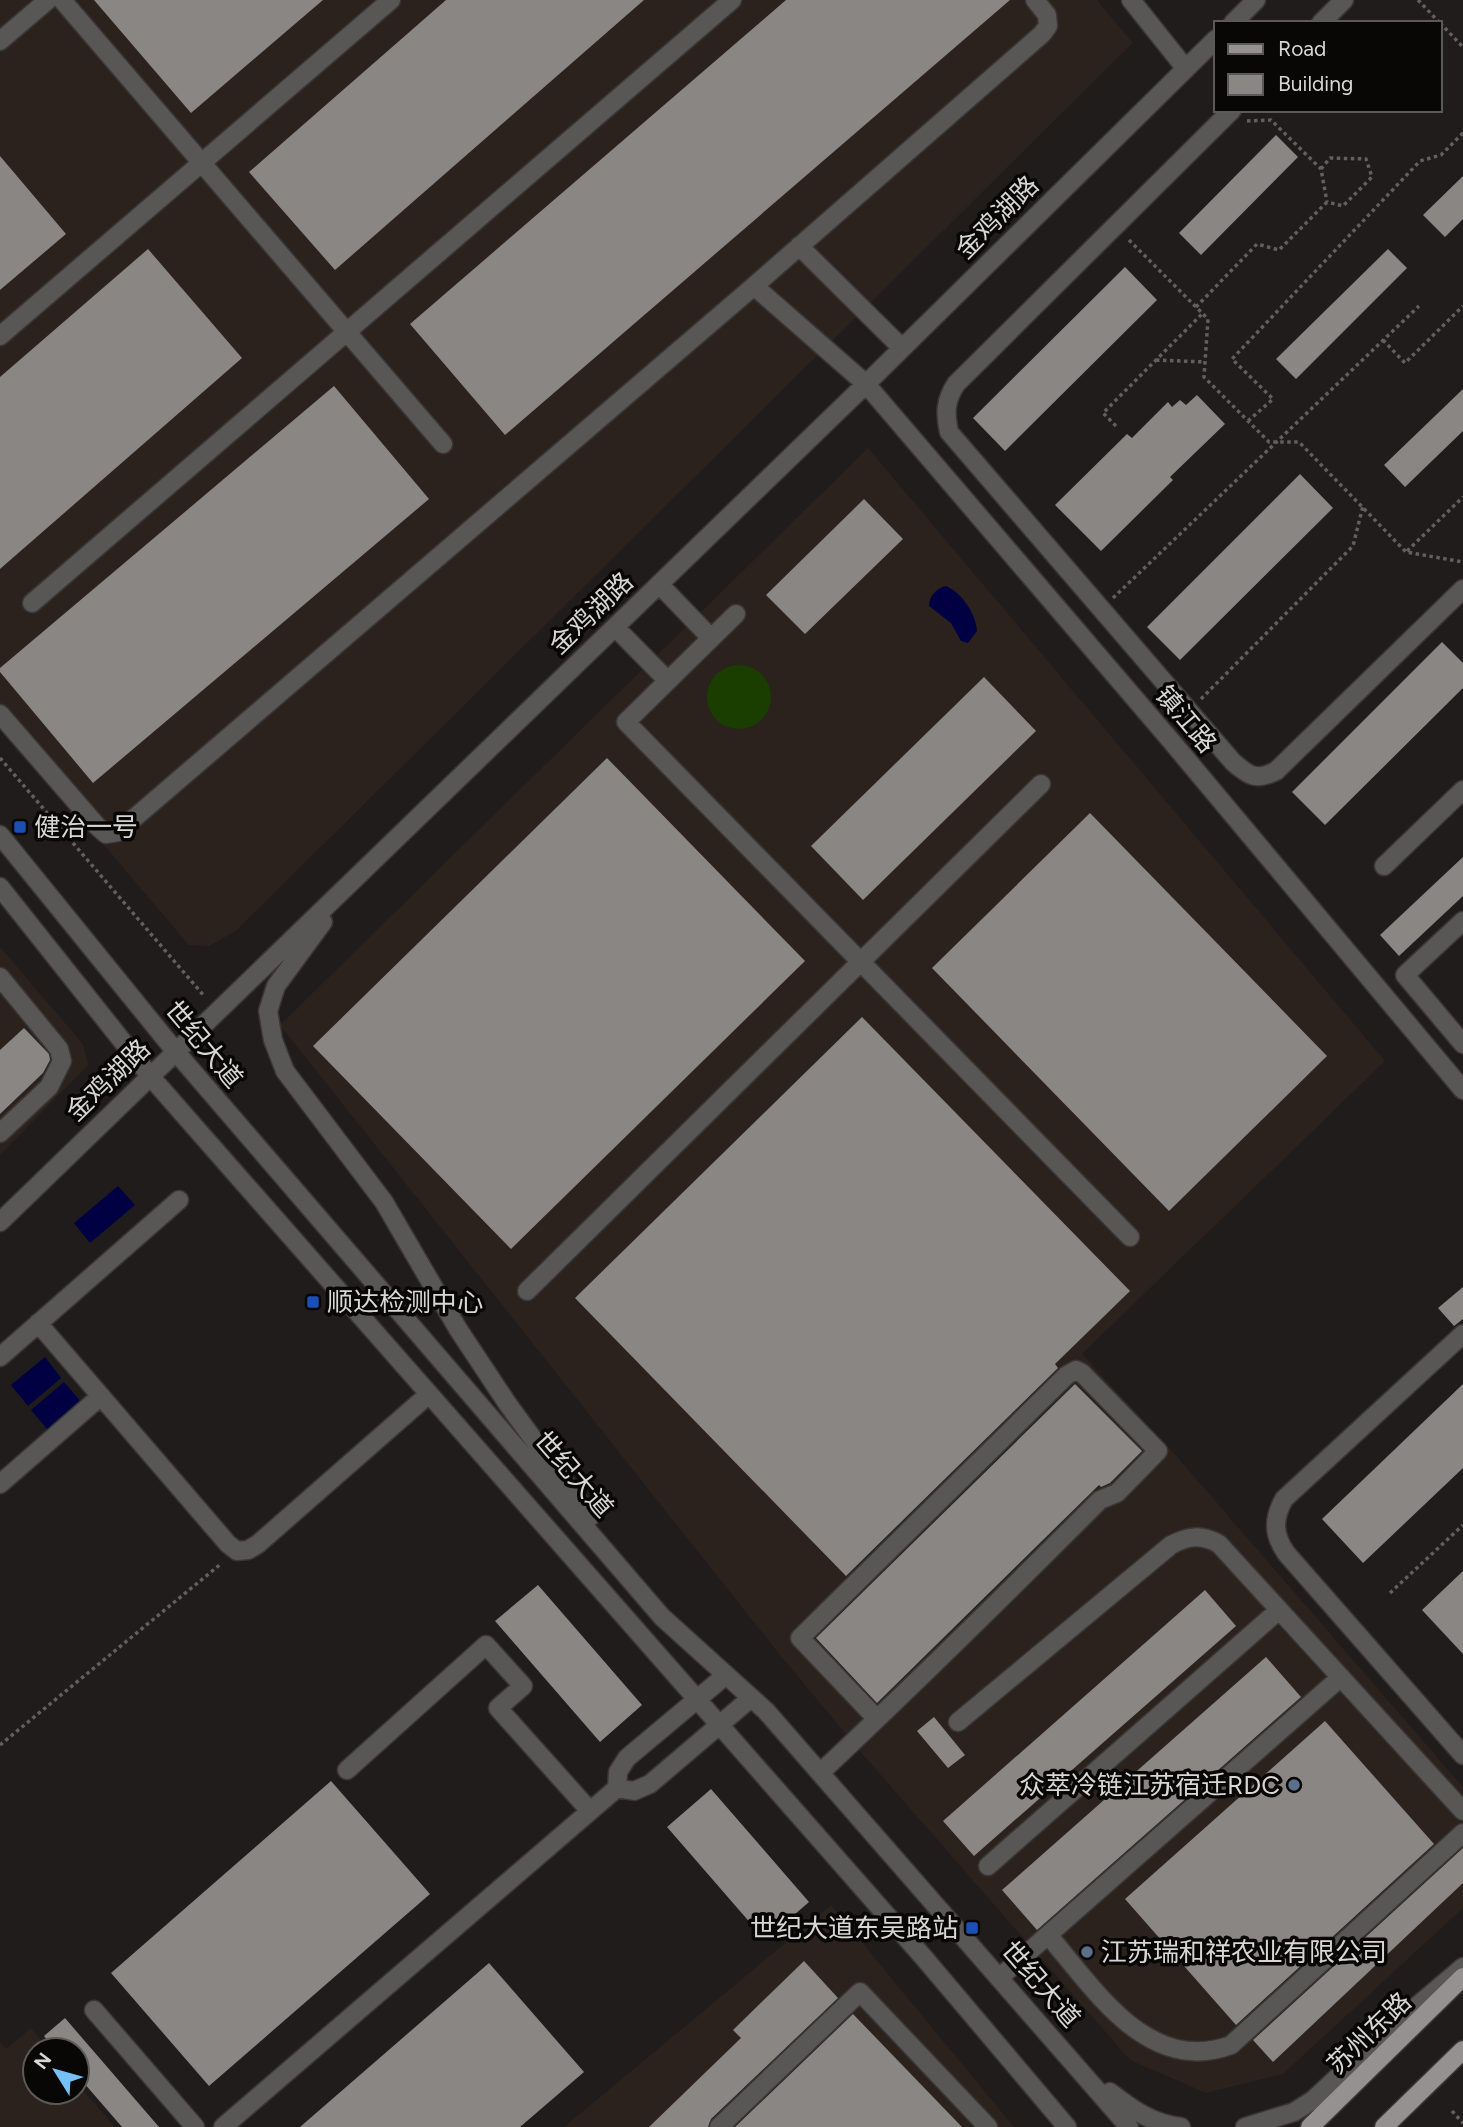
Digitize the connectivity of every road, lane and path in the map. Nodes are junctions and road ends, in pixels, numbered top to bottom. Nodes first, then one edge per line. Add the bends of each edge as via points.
1 (48, 0) edge
2 (62, 0) edge
3 (391, 0) edge
4 (732, 0) edge
5 (1035, 0) edge
6 (1131, 0) edge
7 (1256, 0) edge
8 (1343, 0) edge
9 (1418, 0) edge
10 (1235, 21) edge
11 (1323, 21) edge
12 (1438, 21) edge
13 (1442, 25) edge
14 (0, 41) edge
15 (1214, 41) edge
16 (1463, 47) edge
17 (1186, 69) junction
18 (1226, 116) edge
19 (1463, 133) edge
20 (202, 163) junction
21 (1321, 169) junction
22 (1327, 202) junction
23 (1116, 226) junction
24 (799, 246) junction
25 (754, 286) junction
26 (1419, 306) dead end
27 (1196, 307) junction
28 (1463, 307) edge
29 (1202, 314) junction
30 (346, 332) junction
31 (0, 337) edge
32 (1383, 340) junction
33 (902, 348) junction
34 (1156, 360) junction
35 (1205, 362) junction
36 (866, 384) junction
37 (1248, 421) junction
38 (1116, 426) dead end
39 (1277, 442) junction
40 (443, 444) dead end
41 (1463, 497) edge
42 (1363, 506) junction
43 (1406, 552) junction
44 (1463, 562) edge
45 (659, 584) junction
46 (1463, 589) edge
47 (32, 603) dead end
48 (1101, 609) junction
49 (736, 614) dead end
50 (615, 627) junction
51 (711, 638) junction
52 (668, 681) junction
53 (1189, 710) junction
54 (0, 714) edge
55 (0, 758) edge
56 (1041, 784) dead end
57 (1463, 790) edge
58 (0, 835) edge
59 (1384, 866) dead end
60 (357, 877) junction
61 (0, 887) edge
62 (1463, 921) edge
63 (861, 962) junction
64 (0, 977) edge
65 (217, 1012) junction
66 (1463, 1044) edge
67 (176, 1052) junction
68 (150, 1076) junction
69 (1463, 1090) edge
70 (0, 1132) edge
71 (179, 1200) dead end
72 (0, 1222) edge
73 (1130, 1237) dead end
74 (527, 1291) dead end
75 (38, 1323) junction
76 (1463, 1334) edge
77 (0, 1357) edge
78 (428, 1395) junction
79 (100, 1396) junction
80 (0, 1484) edge
81 (1463, 1525) edge
82 (237, 1551) junction
83 (1390, 1593) dead end
84 (1279, 1610) junction
85 (662, 1617) junction
86 (726, 1675) junction
87 (1341, 1677) junction
88 (751, 1698) junction
89 (696, 1700) junction
90 (877, 1719) junction
91 (958, 1722) dead end
92 (718, 1725) junction
93 (0, 1745) edge
94 (1463, 1755) edge
95 (347, 1770) dead end
96 (820, 1773) junction
97 (617, 1788) junction
98 (590, 1811) junction
99 (1463, 1811) edge
100 (1463, 1833) edge
101 (988, 1866) dead end
102 (1048, 1935) junction
103 (925, 1959) junction
104 (1463, 1967) edge
105 (1463, 1976) edge
106 (1000, 1977) junction
107 (93, 2010) dead end
108 (1463, 2050) edge
109 (1077, 2064) junction
110 (1452, 2111) dead end
111 (1463, 2123) edge
112 (195, 2127) edge
113 (223, 2127) edge
114 (719, 2127) edge
115 (988, 2127) edge
116 (1057, 2127) edge
117 (1067, 2127) edge
118 (1129, 2127) edge
119 (1181, 2127) edge
120 (1245, 2127) edge
121 (1310, 2127) edge
122 (1384, 2127) edge

1 - 14 street
2 - 20 street
3 - 20 street
4 - 30 street
5 - 24 street via 1047,15 1048,26 1042,34
6 - 17 street
7 - 10 street
8 - 11 street
9 - 12 path
13 - 16 path
15 - 17 street, 金鸡湖路
17 - 33 street, 金鸡湖路
18 - 21 path via 1271,120
18 - 23 street
19 - 37 path via 1441,155 1419,161 1232,359 1273,398
20 - 30 street
20 - 31 street
21 - 22 path
21 - 22 path via 1330,158 1366,159 1372,177 1343,206
22 - 27 path via 1279,250 1257,244
23 - 27 path
23 - 48 street via 956,384 945,415 950,432
24 - 25 street
24 - 33 street
25 - 36 street, 镇江路
25 - 54 street via 118,832 106,834 97,827
26 - 32 path
27 - 29 path
28 - 32 path via 1405,363
29 - 34 path
29 - 35 path via 1208,319
30 - 40 street
30 - 47 street
32 - 39 path
33 - 36 street, 金鸡湖路
34 - 35 path
34 - 38 path via 1103,413
35 - 37 path via 1205,377
36 - 45 street, 金鸡湖路
36 - 69 street, 镇江路
37 - 39 path via 1269,442
39 - 42 path via 1299,442
39 - 48 path
41 - 43 path
42 - 43 path
42 - 53 path via 1353,545
43 - 44 path
45 - 50 street, 金鸡湖路
45 - 51 street
46 - 53 street via 1289,760 1264,777 1247,774
48 - 53 street
49 - 51 street
50 - 52 street
50 - 60 street, 金鸡湖路
51 - 52 street
52 - 63 street via 626,722
55 - 65 path
56 - 63 street
57 - 59 street
58 - 67 street, 世纪大道
60 - 65 street, 金鸡湖路
60 - 85 street via 276,986 268,1011 285,1071 384,1202 507,1403
61 - 68 street
62 - 66 street via 1405,975
63 - 73 street
63 - 74 street
64 - 70 street via 59,1049 62,1061 49,1087
65 - 67 street, 金鸡湖路
67 - 68 street, 金鸡湖路
67 - 85 street, 世纪大道
68 - 72 street, 金鸡湖路
68 - 78 street
71 - 75 street
75 - 77 street
75 - 79 street
76 - 94 street via 1284,1499 1275,1526 1286,1553
78 - 82 street via 258,1544
78 - 89 street
79 - 80 street
79 - 82 street
81 - 83 path
82 - 93 path
84 - 87 street
84 - 91 street via 1219,1544 1194,1536 1182,1539
84 - 101 street
85 - 86 street, 世纪大道
86 - 88 street, 世纪大道
86 - 89 street
87 - 99 street
87 - 102 street
88 - 92 street
88 - 96 street, 世纪大道
89 - 92 street
89 - 97 street via 627,1758 618,1772
90 - 90 street via 1100,1500 1117,1493 1158,1451 1082,1373 1076,1370 1067,1375 800,1637
90 - 96 street
92 - 97 street via 650,1784 634,1791
92 - 103 street
95 - 98 street via 486,1645 523,1686 498,1708
96 - 106 street, 世纪大道
97 - 98 street
98 - 113 street
100 - 102 street via 1231,2045 1216,2051 1173,2049 1135,2031
102 - 106 street
103 - 116 street
103 - 117 street
104 - 120 street via 1313,2100 1294,2112
105 - 121 main road, 苏州东路
106 - 109 street, 世纪大道
107 - 112 street
108 - 122 main road
109 - 118 street, 世纪大道
109 - 119 street via 1135,2112
110 - 111 path
114 - 115 street via 860,1992

